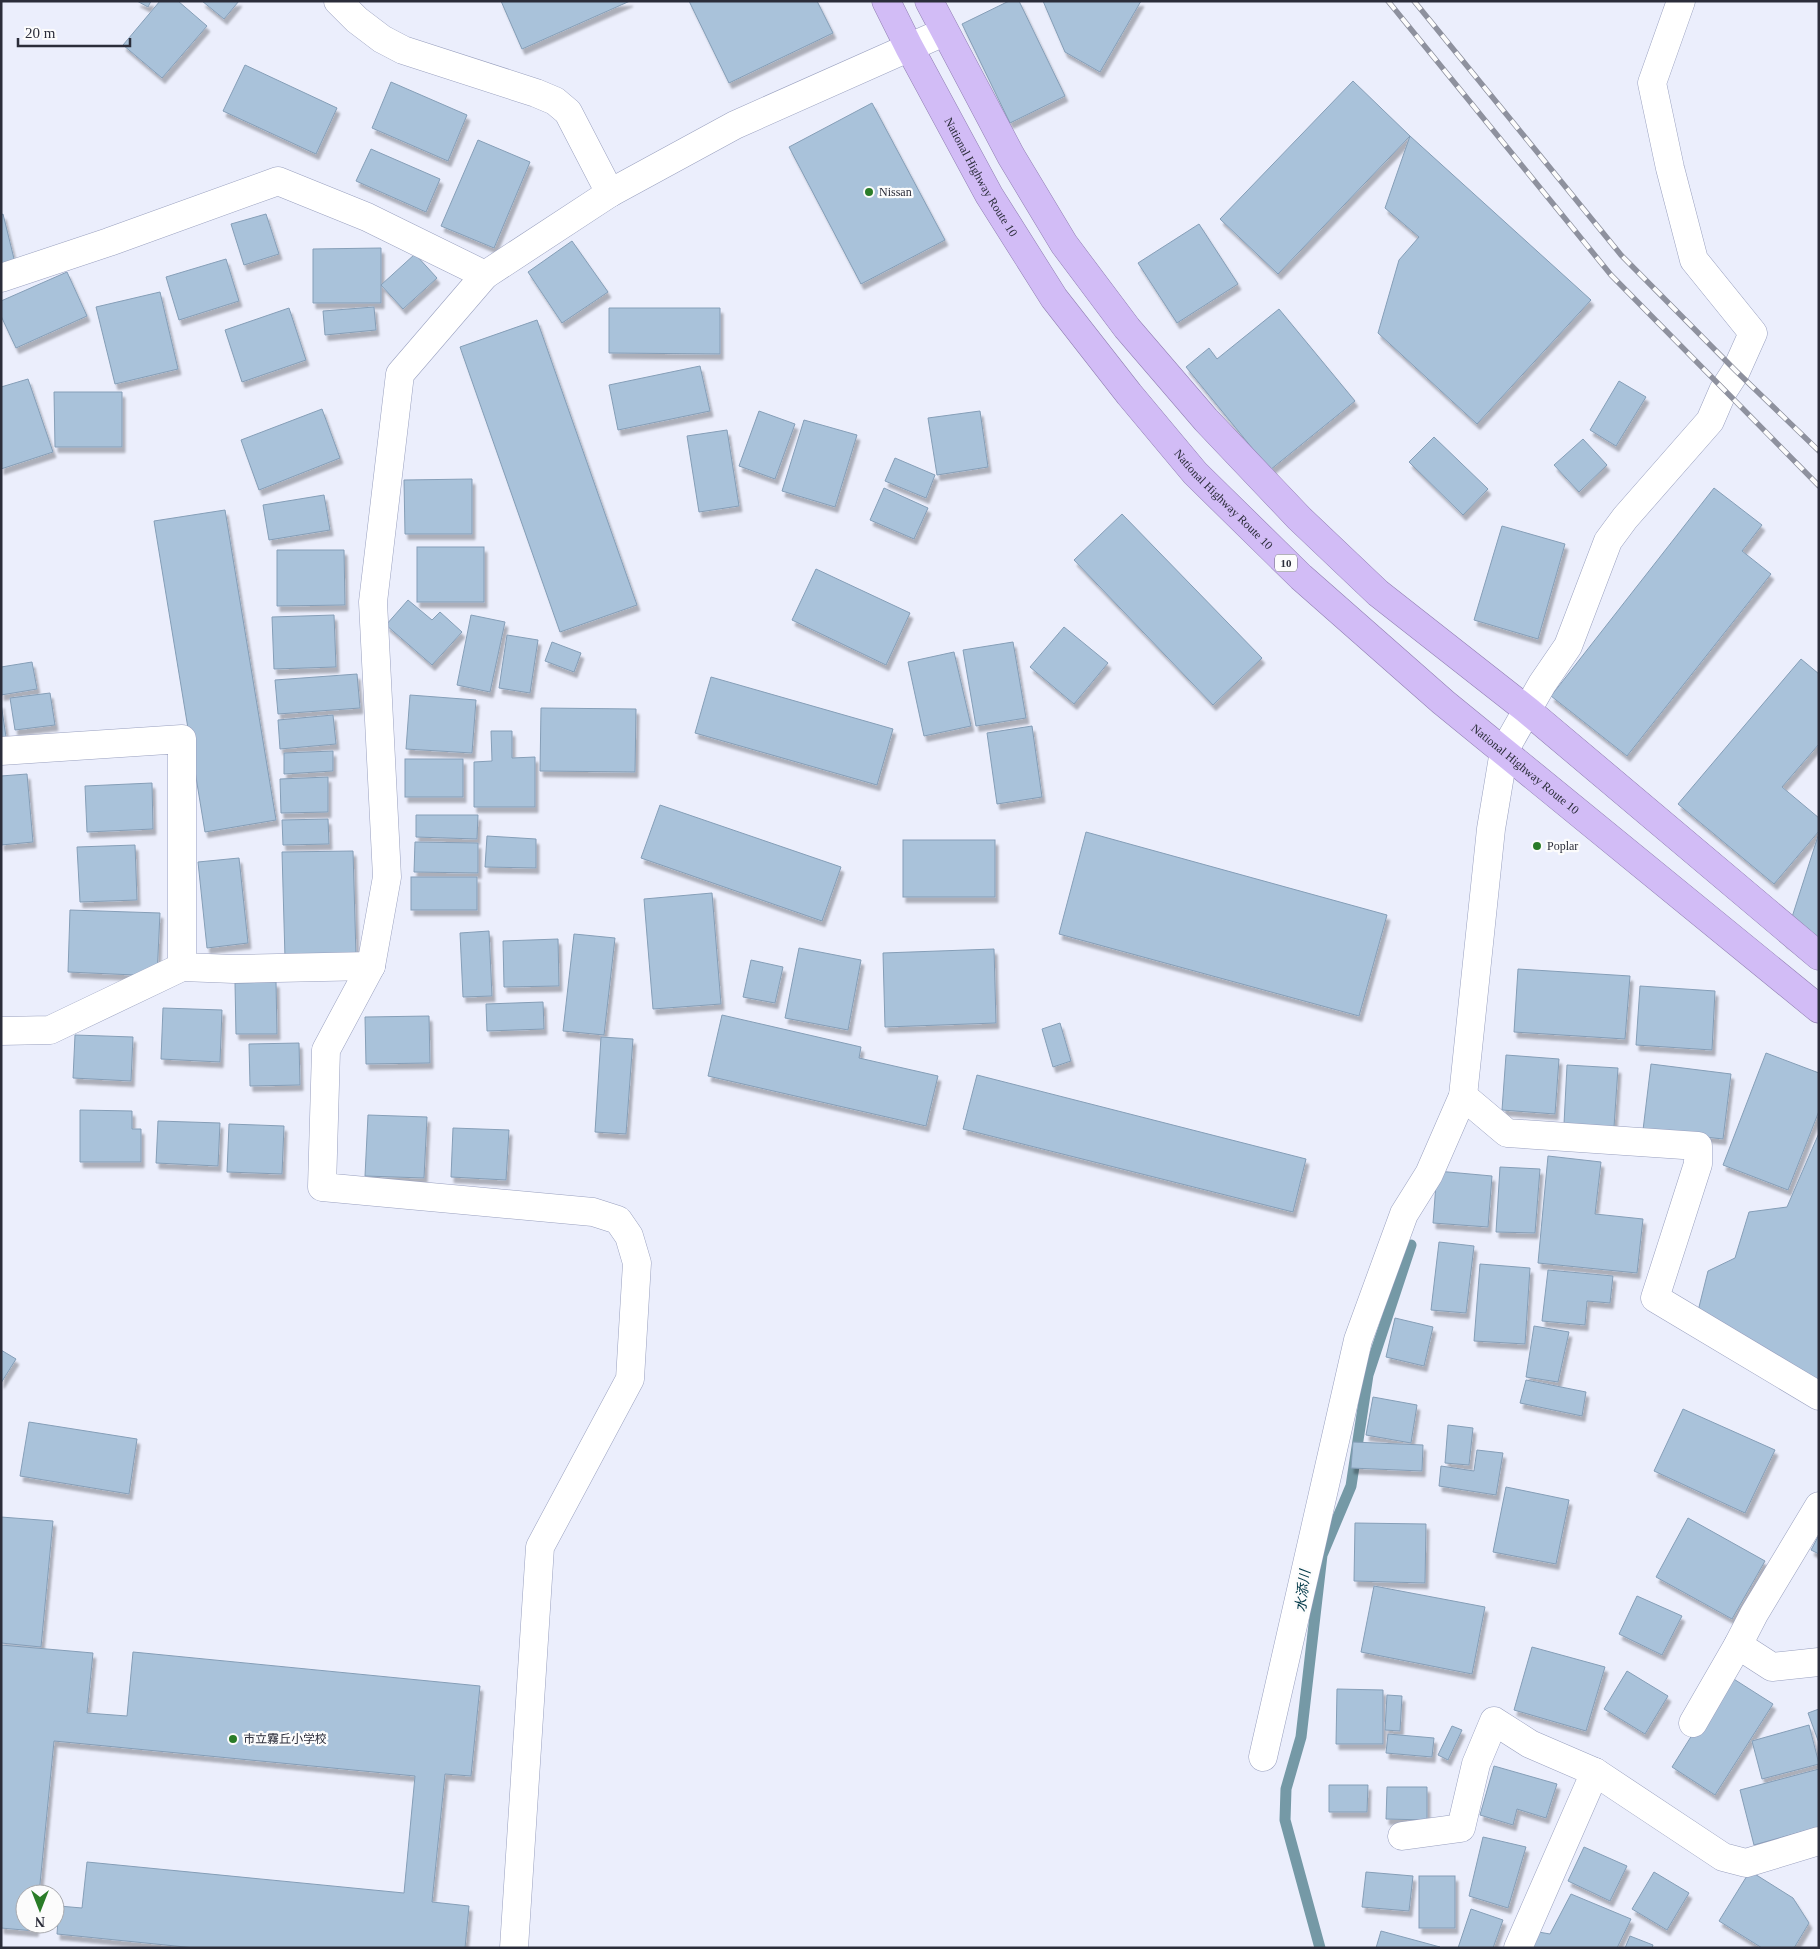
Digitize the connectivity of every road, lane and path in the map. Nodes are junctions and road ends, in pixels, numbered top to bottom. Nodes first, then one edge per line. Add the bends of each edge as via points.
1 (338, 1) edge
2 (886, 1) edge
3 (929, 1) edge
4 (1681, 1) edge
5 (944, 32) junction
6 (909, 47) junction
7 (610, 193) junction
8 (485, 275) junction
9 (1, 278) edge
10 (1527, 710) junction
11 (1, 751) edge
12 (1504, 751) junction
13 (1819, 956) edge
14 (371, 966) junction
15 (182, 968) junction
16 (1819, 1009) edge
17 (1, 1031) edge
18 (1463, 1096) junction
19 (1819, 1396) edge
20 (1819, 1506) edge
21 (1738, 1645) junction
22 (1819, 1662) edge
23 (1693, 1722) dead end
24 (1263, 1758) dead end
25 (1595, 1772) junction
26 (1402, 1836) dead end
27 (1819, 1841) edge
28 (514, 1948) edge
29 (1518, 1948) edge

1 - 7 street via 382,39 403,50 555,101 568,112
2 - 6 highway, National Highway Route 10 / 10
3 - 5 highway
4 - 10 street via 1652,83 1670,168 1694,260 1753,333 1710,421 1608,541 1568,646
5 - 6 street
5 - 10 highway via 1011,156 1064,244 1128,328 1206,420 1299,518 1378,593
6 - 7 street via 735,124
6 - 12 highway, National Highway Route 10 / 10 via 989,195 1054,298 1195,473 1300,577
7 - 8 street
8 - 9 street via 367,217 278,181
8 - 14 street via 400,374 373,602 387,877
10 - 12 street
10 - 13 highway
11 - 15 street via 182,740
12 - 16 highway, National Highway Route 10 / 10
12 - 18 street via 1491,828
14 - 15 street
14 - 28 street via 326,1050 322,1187 593,1212 618,1220 629,1236 637,1263 630,1379 540,1548
15 - 17 street via 50,1030
18 - 19 street via 1507,1133 1698,1146 1698,1164 1655,1298
18 - 24 street via 1429,1174 1404,1214 1358,1340
20 - 21 street
21 - 22 street via 1772,1667
21 - 23 street
25 - 26 street via 1530,1744 1494,1721 1476,1764 1461,1828
25 - 27 street via 1723,1856 1746,1863
25 - 29 street

